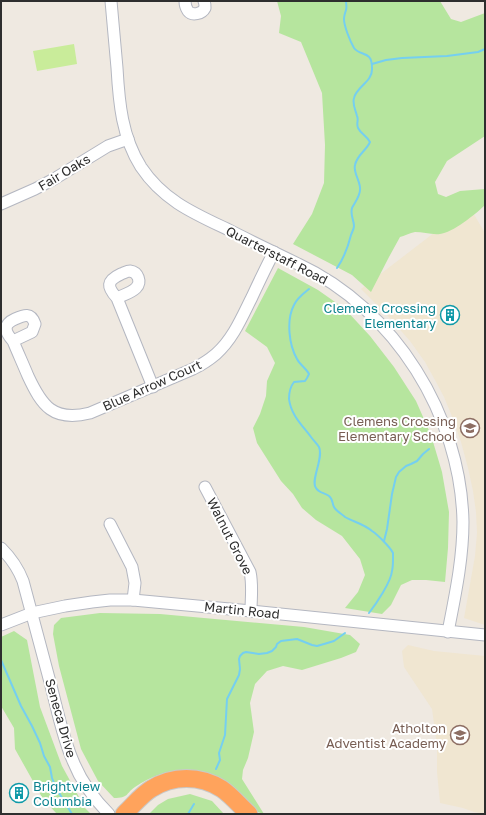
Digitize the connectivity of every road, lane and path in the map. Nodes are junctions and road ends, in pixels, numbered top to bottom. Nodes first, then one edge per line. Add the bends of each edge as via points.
1 (111, 1) edge
2 (185, 1) edge
3 (204, 1) edge
4 (128, 139) junction
5 (1, 204) edge
6 (274, 252) junction
7 (117, 298) dead end
8 (13, 341) dead end
9 (153, 387) junction
10 (205, 487) dead end
11 (110, 524) dead end
12 (1, 548) edge
13 (133, 600) junction
14 (251, 611) junction
15 (32, 613) junction
16 (1, 625) edge
17 (448, 632) junction
18 (485, 636) edge
19 (109, 814) edge
20 (124, 814) edge
21 (138, 814) edge
22 (233, 814) edge
23 (249, 814) edge

1 - 4 street, Quarterstaff Road via 119,102
2 - 3 street via 187,10 197,14 205,7
4 - 5 street, Fair Oaks via 108,146 46,184
4 - 6 street, Quarterstaff Road via 142,169 164,193 184,208
6 - 9 street, Blue Arrow Court via 243,317 225,344 204,363
6 - 17 street, Quarterstaff Road via 325,279 366,310 398,345 432,399 447,434 460,490 463,520 459,571
7 - 9 street
8 - 9 street, Blue Arrow Court via 40,398 51,410 64,415 90,413
10 - 14 street, Walnut Grove via 250,572
11 - 13 street via 132,567 135,582
12 - 15 street, Seneca Drive via 19,571
13 - 14 street, Martin Road
13 - 15 street, Martin Road via 92,602
14 - 17 street, Martin Road
15 - 16 street, Martin Road
15 - 19 street, Seneca Drive via 73,761 89,790
17 - 18 street, Martin Road
20 - 23 highway via 150,789 167,781 186,778 215,785
21 - 22 highway via 156,797 170,790 185,787 210,792 225,803

